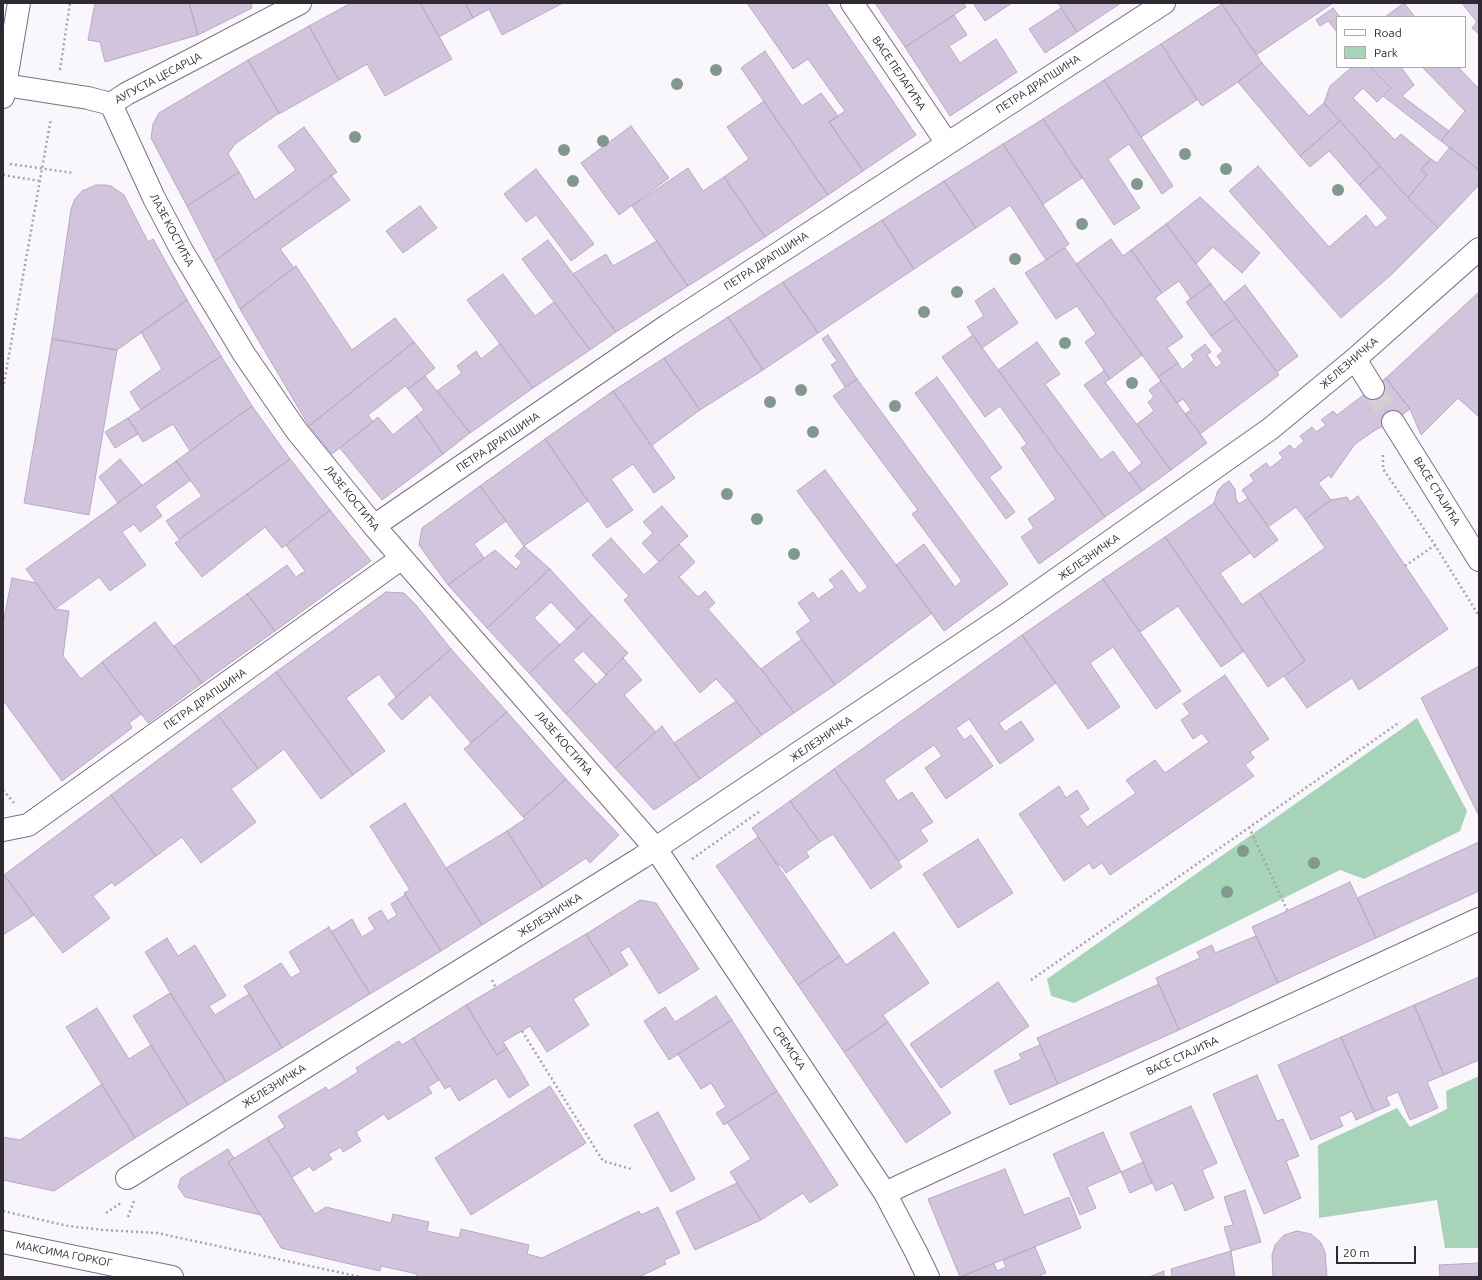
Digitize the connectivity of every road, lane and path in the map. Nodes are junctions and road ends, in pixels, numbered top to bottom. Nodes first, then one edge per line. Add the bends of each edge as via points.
1 (19, 3) edge
2 (70, 3) edge
3 (300, 3) edge
4 (852, 3) edge
5 (1164, 3) edge
6 (4, 91) edge
7 (56, 93) junction
8 (111, 104) junction
9 (947, 143) junction
10 (10, 164) dead end
11 (42, 168) junction
12 (74, 173) dead end
13 (3, 175) edge
14 (40, 181) junction
15 (1479, 249) edge
16 (1355, 359) junction
17 (1373, 388) tunnel mouth
18 (3, 389) edge
19 (1393, 422) tunnel mouth
20 (1383, 454) dead end
21 (374, 526) junction
22 (1435, 545) junction
23 (402, 558) junction
24 (1479, 560) edge
25 (1405, 566) dead end
26 (1479, 616) edge
27 (1400, 722) dead end
28 (1249, 827) junction
29 (3, 830) edge
30 (656, 848) junction
31 (1287, 910) dead end
32 (1479, 919) edge
33 (491, 980) dead end
34 (1031, 980) dead end
35 (496, 988) dead end
36 (522, 1031) dead end
37 (631, 1169) dead end
38 (127, 1178) dead end
39 (885, 1193) junction
40 (118, 1204) dead end
41 (3, 1211) edge
42 (106, 1213) dead end
43 (3, 1242) edge
44 (916, 1252) junction
45 (172, 1277) edge
46 (361, 1277) edge
47 (919, 1277) edge
48 (928, 1277) edge

1 - 6 street
2 - 7 path
3 - 8 street, АУГУСТА ЦЕСАРЦА
4 - 9 street, ВАСЕ ПЕЛАГИЋА
5 - 9 street, ПЕТРА ДРАПШИНА
6 - 7 street, АУГУСТА ЦЕСАРЦА
7 - 8 street, АУГУСТА ЦЕСАРЦА
7 - 11 path
8 - 21 street, ЛАЗЕ КОСТИЋА via 164,218 244,354 296,430
9 - 21 street, ПЕТРА ДРАПШИНА via 668,325
10 - 11 path
11 - 12 path
11 - 14 path
13 - 14 path
14 - 18 path
15 - 16 street, ЖЕЛЕЗНИЧКА
16 - 17 street
16 - 30 street, ЖЕЛЕЗНИЧКА via 1270,429 1020,605
19 - 24 street, ВАСЕ СТАЈИЋА
20 - 22 path via 1383,469
21 - 23 street, ЛАЗЕ КОСТИЋА
22 - 25 path
22 - 26 path
23 - 29 street, ПЕТРА ДРАПШИНА via 28,825
23 - 30 street, ЛАЗЕ КОСТИЋА
27 - 28 path
28 - 31 path
28 - 34 path
30 - 38 street, ЖЕЛЕЗНИЧКА
30 - 39 street, СРЕМСКА
32 - 39 street, ВАСЕ СТАЈИЋА
33 - 35 path
36 - 37 path via 603,1161
39 - 44 street, СРЕМСКА
40 - 42 path
41 - 46 path via 68,1226 157,1233
43 - 45 street, МАКСИМА ГОРКОГ
44 - 47 street, СРЕМСКА
44 - 48 street, СРЕМСКА

